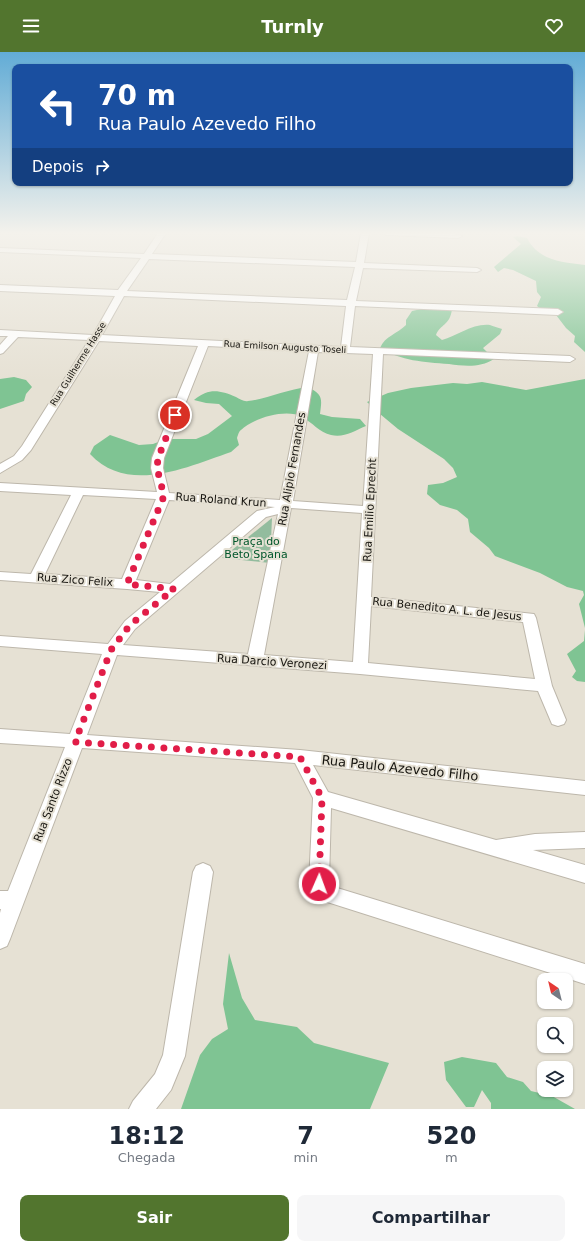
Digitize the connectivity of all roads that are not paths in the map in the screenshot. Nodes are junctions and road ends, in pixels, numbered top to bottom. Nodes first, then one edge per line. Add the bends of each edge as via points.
1 (128, 282) edge
2 (356, 282) edge
3 (0, 288) edge
4 (121, 293) junction
5 (351, 303) junction
6 (558, 312) dead end
7 (0, 333) edge
8 (15, 334) junction
9 (95, 338) junction
10 (204, 343) junction
11 (314, 349) junction
12 (345, 350) junction
13 (0, 351) edge
14 (378, 351) junction
15 (570, 359) dead end
16 (0, 457) edge
17 (18, 458) junction
18 (0, 469) edge
19 (0, 488) edge
20 (79, 491) junction
21 (164, 496) junction
22 (286, 506) junction
23 (370, 510) junction
24 (0, 576) edge
25 (36, 578) junction
26 (127, 584) junction
27 (174, 589) junction
28 (365, 601) junction
29 (0, 641) edge
30 (111, 650) junction
31 (255, 660) junction
32 (360, 668) junction
33 (544, 686) junction
34 (558, 720) dead end
35 (0, 736) edge
36 (75, 742) junction
37 (300, 757) junction
38 (585, 788) edge
39 (322, 798) junction
40 (585, 840) edge
41 (497, 848) junction
42 (203, 872) dead end
43 (585, 874) edge
44 (7, 900) edge
45 (0, 939) edge
46 (585, 974) edge
47 (141, 1109) edge

1 - 4 street, Rua Guilherme Hasse
2 - 5 street
3 - 4 street
4 - 5 street
4 - 9 street, Rua Guilherme Hasse
5 - 6 street
5 - 12 street
7 - 8 street, Rua Emilson Augusto Toseli
8 - 9 street, Rua Emilson Augusto Toseli
8 - 13 street
9 - 10 street, Rua Emilson Augusto Toseli
9 - 17 street, Rua Guilherme Hasse
10 - 11 street, Rua Emilson Augusto Toseli
10 - 21 street via 158,458 157,468
11 - 12 street, Rua Emilson Augusto Toseli
11 - 22 street, Rua Alipio Fernandes
12 - 14 street, Rua Emilson Augusto Toseli
14 - 15 street, Rua Emilson Augusto Toseli
14 - 23 street, Rua Emilio Eprecht
16 - 17 street
17 - 18 street, Rua Guilherme Hasse
19 - 20 street, Rua Roland Krun
20 - 21 street, Rua Roland Krun
20 - 25 street
21 - 22 street, Rua Roland Krun
21 - 26 street
22 - 23 street, Rua Roland Krun
22 - 27 street, Rua Santo Rizzo via 262,514
22 - 31 street, Rua Alipio Fernandes
23 - 28 street, Rua Emilio Eprecht
24 - 25 street, Rua Zico Felix
25 - 26 street, Rua Zico Felix
26 - 27 street, Rua Zico Felix
27 - 30 street, Rua Santo Rizzo via 130,625
28 - 32 street, Rua Emilio Eprecht
28 - 33 street, Rua Benedito A. L. de Jesus via 529,618
29 - 30 street, Rua Darcio Veronezi
30 - 31 street, Rua Darcio Veronezi
30 - 36 street, Rua Santo Rizzo
31 - 32 street, Rua Darcio Veronezi
32 - 33 street, Rua Darcio Veronezi
33 - 34 street
35 - 36 street, Rua Paulo Azevedo Filho
36 - 37 street, Rua Paulo Azevedo Filho
36 - 44 street, Rua Santo Rizzo
37 - 38 street, Rua Paulo Azevedo Filho
37 - 39 street
39 - 41 street
39 - 46 street via 319,884 322,890
40 - 41 street via 535,842
41 - 43 street
42 - 47 street via 174,1056 163,1082
44 - 45 street, Rua Santo Rizzo

